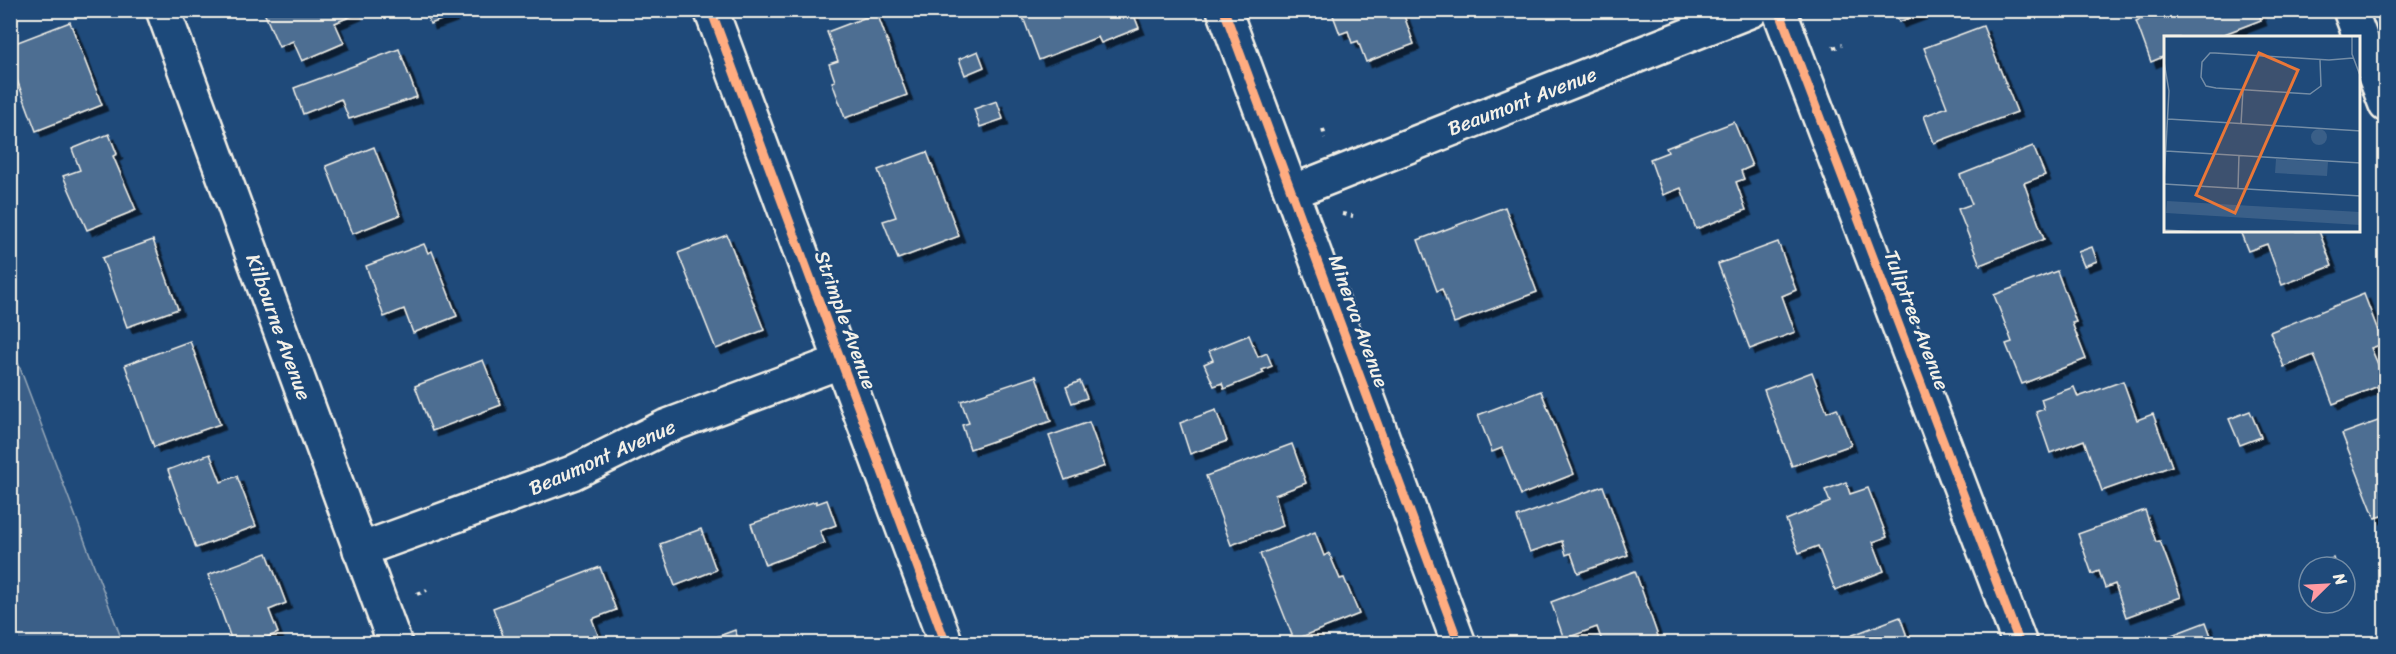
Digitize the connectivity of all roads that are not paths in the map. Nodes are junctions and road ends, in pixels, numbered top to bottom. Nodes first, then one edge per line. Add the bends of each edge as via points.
1 (163, 10) edge
2 (711, 10) edge
3 (1224, 10) edge
4 (1752, 10) edge
5 (1779, 10) edge
6 (2350, 10) edge
7 (2360, 36) edge
8 (2360, 37) edge
9 (2385, 105) edge
10 (1292, 192) junction
11 (842, 361) junction
12 (360, 550) junction
13 (395, 644) edge
14 (946, 644) edge
15 (1459, 644) edge
16 (2020, 644) edge

1 - 12 street, Kilbourne Avenue
2 - 11 street, Strimple Avenue
3 - 10 street, Minerva Avenue
4 - 10 street, Beaumont Avenue
5 - 16 street, Tuliptree Avenue
6 - 7 street
8 - 9 street
10 - 15 street, Minerva Avenue
11 - 12 street, Beaumont Avenue via 665,427 572,473
11 - 14 street, Strimple Avenue
12 - 13 street, Kilbourne Avenue

